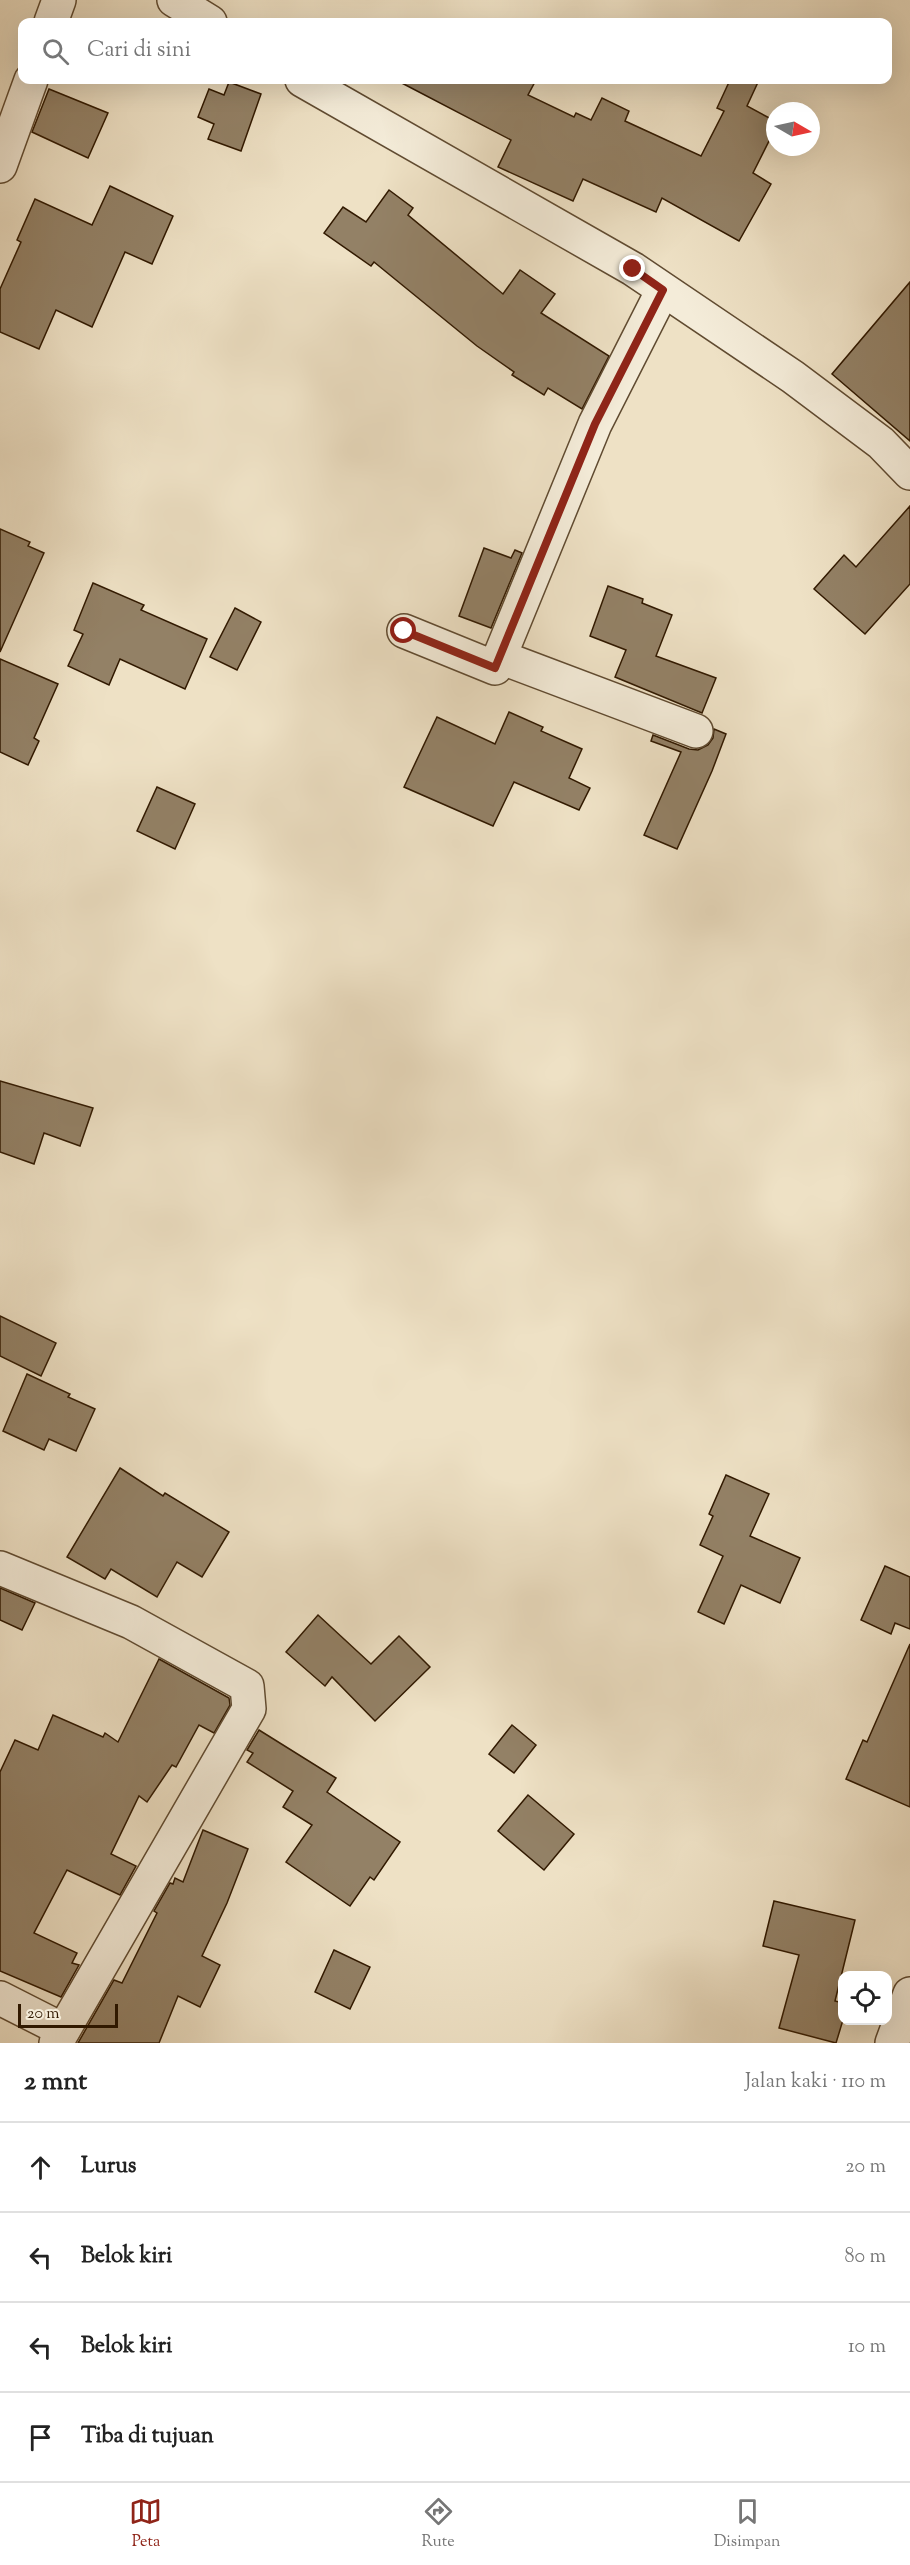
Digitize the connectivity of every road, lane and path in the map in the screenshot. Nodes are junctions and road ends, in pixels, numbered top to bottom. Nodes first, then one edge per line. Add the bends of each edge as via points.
1 (59, 0) edge
2 (174, 0) edge
3 (52, 18) edge
4 (203, 18) edge
5 (30, 84) edge
6 (309, 84) edge
7 (0, 166) edge
8 (663, 290) junction
9 (910, 473) edge
10 (404, 631) dead end
11 (500, 657) junction
12 (696, 731) dead end
13 (0, 1568) edge
14 (910, 1994) edge
15 (0, 1998) edge
16 (59, 2036) edge
17 (892, 2043) edge

1 - 3 street
2 - 4 street
5 - 7 street
6 - 8 street via 633,269
8 - 9 street via 793,377 881,443
8 - 11 street via 595,424
10 - 11 street via 495,668
11 - 12 street
13 - 16 street via 131,1622 247,1686 249,1697 249,1708
14 - 17 street
15 - 16 street

